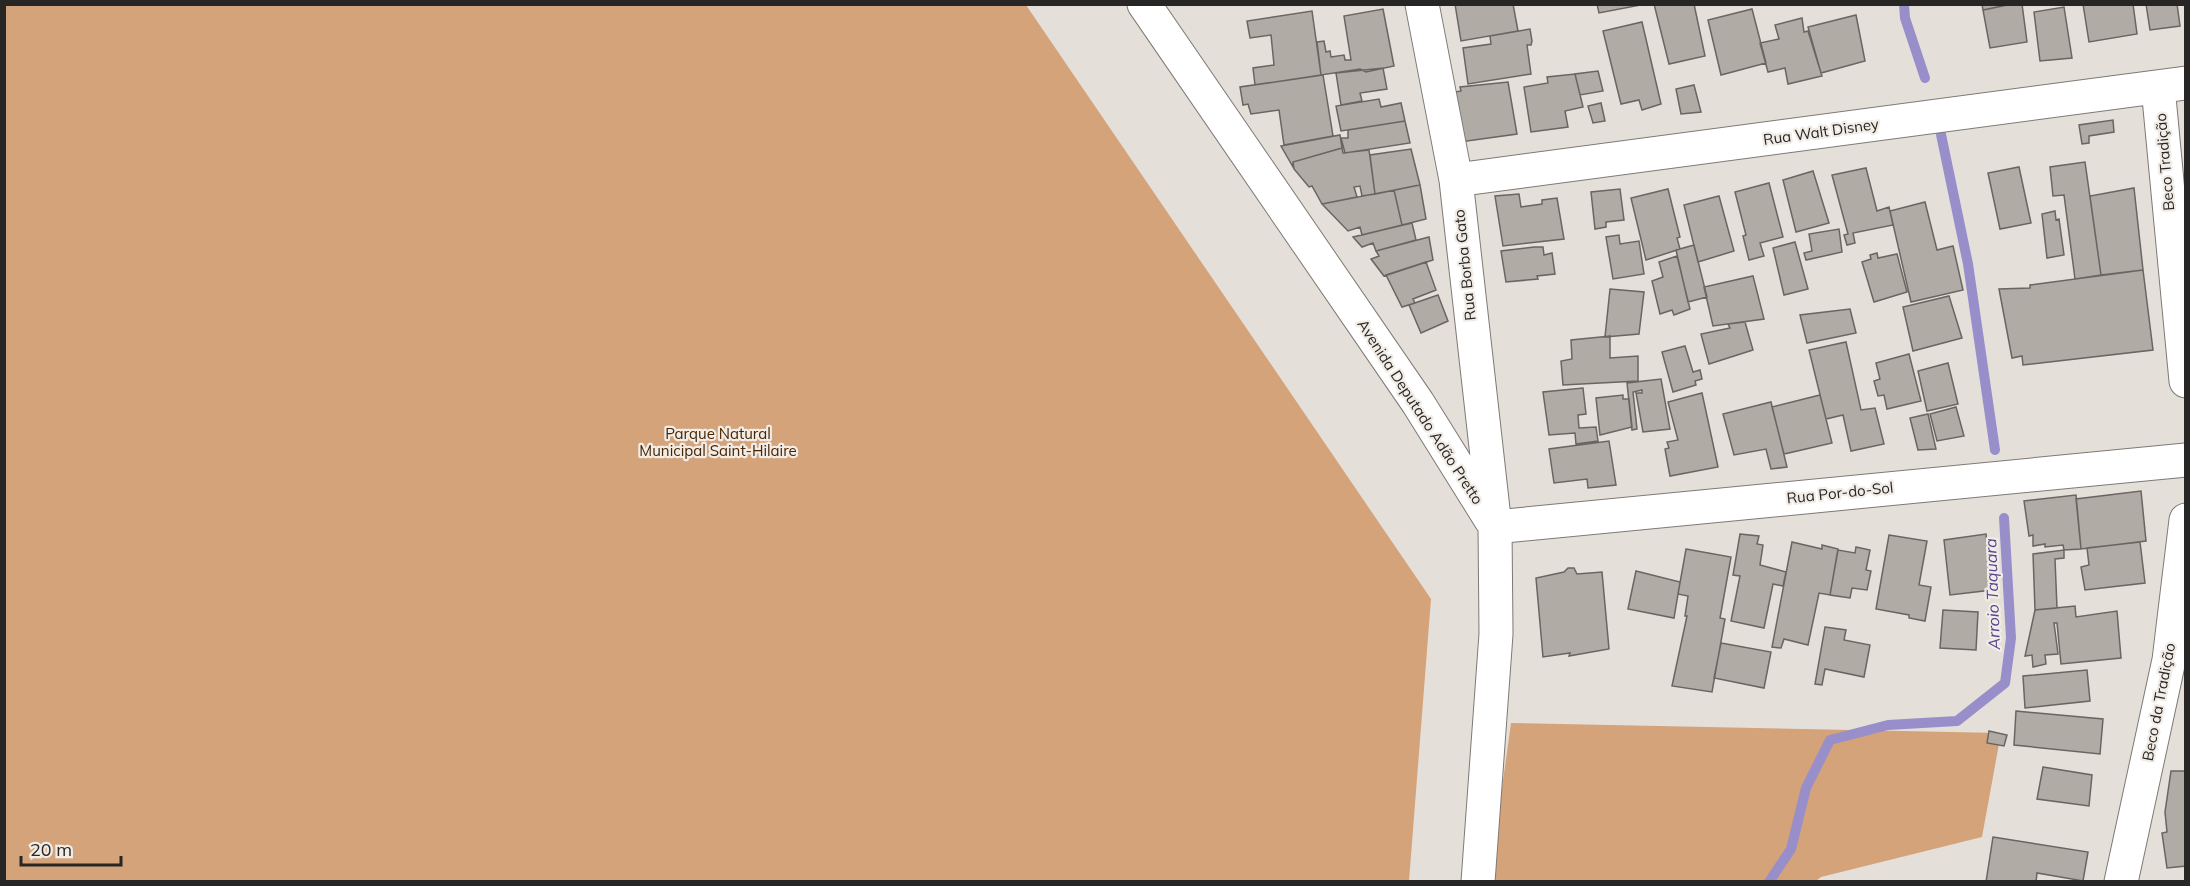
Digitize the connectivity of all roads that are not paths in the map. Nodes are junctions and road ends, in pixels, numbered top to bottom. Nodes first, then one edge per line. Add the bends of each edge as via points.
1 (1144, 4) edge
2 (1422, 4) edge
3 (2172, 85) edge
4 (1456, 180) junction
5 (2186, 381) edge
6 (2186, 460) edge
7 (2186, 520) edge
8 (1495, 527) junction
9 (1478, 882) edge
10 (2121, 882) edge

1 - 8 street, Avenida Deputado Adão Pretto via 1418,403
2 - 4 street, Rua Borba Gato
3 - 4 street, Rua Walt Disney
3 - 5 street, Beco Tradição
4 - 8 street, Rua Borba Gato
6 - 8 street, Rua Por-do-Sol
7 - 10 street, Beco da Tradição via 2169,660
8 - 9 street via 1496,634

